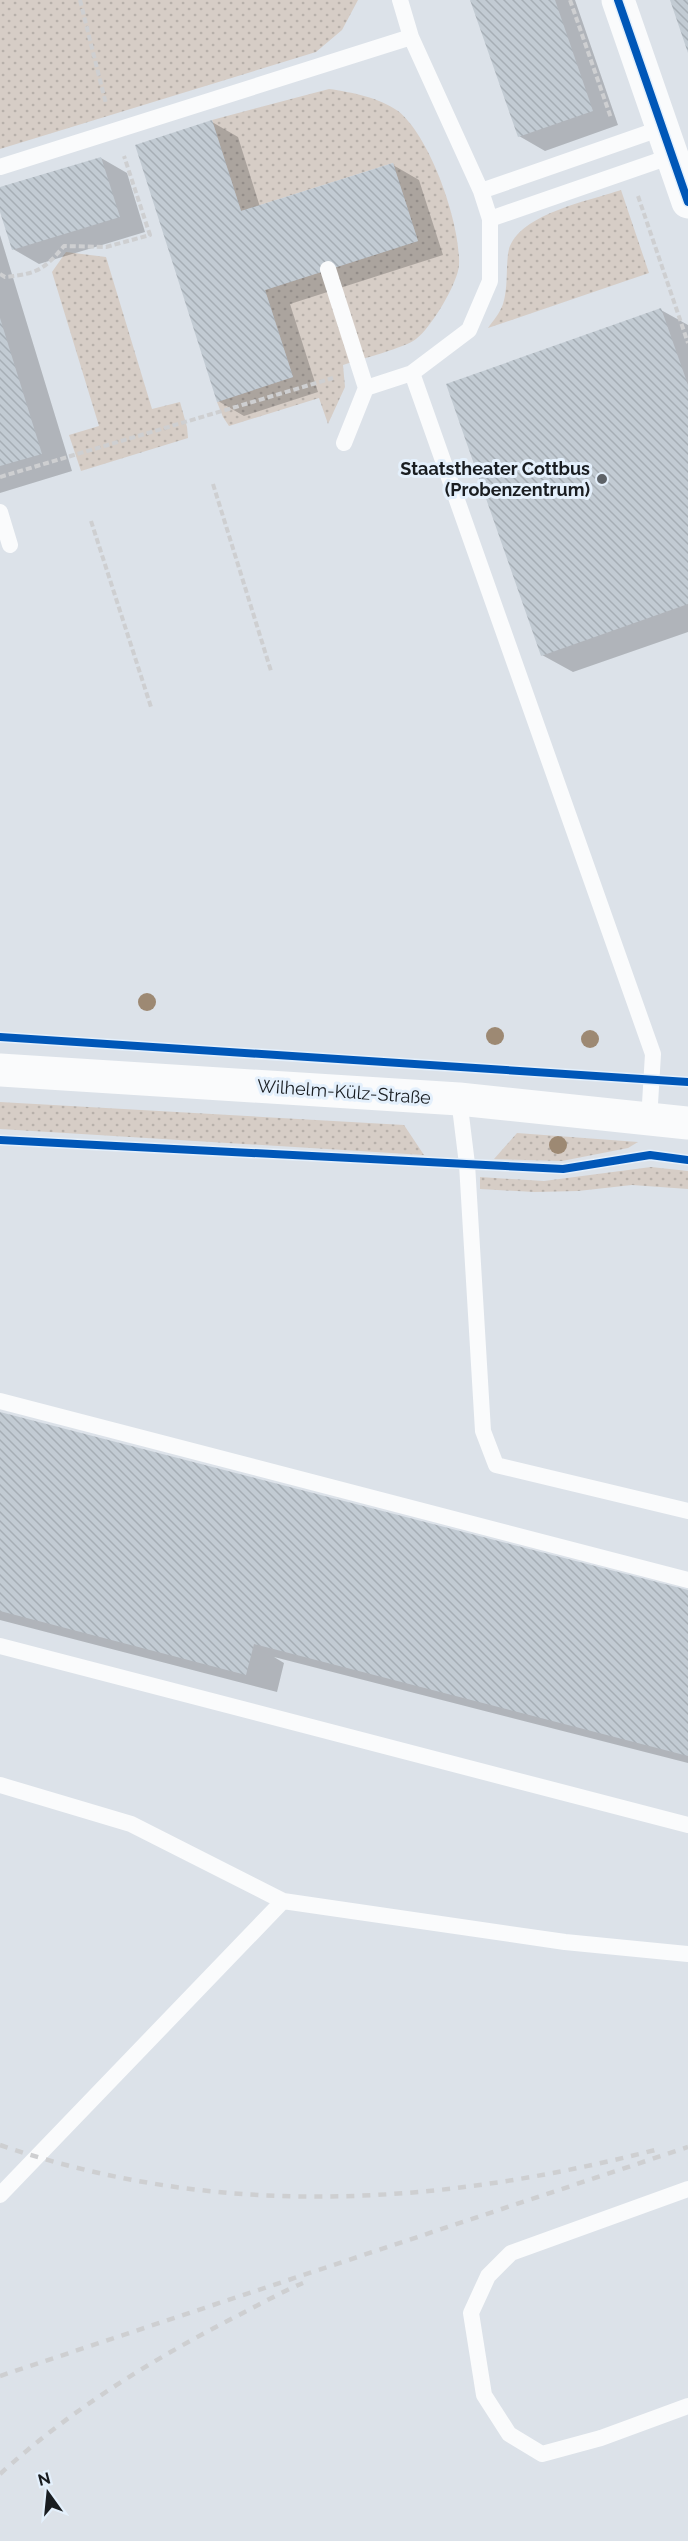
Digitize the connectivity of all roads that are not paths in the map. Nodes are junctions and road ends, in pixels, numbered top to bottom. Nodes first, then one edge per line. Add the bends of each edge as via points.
1 (400, 0) edge
2 (618, 0) edge
3 (411, 37) junction
4 (667, 142) junction
5 (0, 166) edge
6 (481, 191) junction
7 (688, 202) edge
8 (490, 219) junction
9 (328, 270) dead end
10 (412, 373) junction
11 (366, 388) junction
12 (344, 443) dead end
13 (0, 512) edge
14 (10, 545) dead end
15 (0, 1070) edge
16 (459, 1100) junction
17 (650, 1119) junction
18 (688, 1123) edge
19 (0, 1401) edge
20 (688, 1511) edge
21 (688, 1581) edge
22 (0, 1646) edge
23 (0, 1785) edge
24 (688, 1825) edge
25 (283, 1901) junction
26 (688, 1954) edge
27 (688, 2189) edge
28 (0, 2195) edge
29 (688, 2406) edge

1 - 3 lane
2 - 4 main road
3 - 5 lane
3 - 6 lane
4 - 6 lane
4 - 7 main road
4 - 8 lane
6 - 8 lane
8 - 10 lane via 490,281 469,330
9 - 11 lane
10 - 11 lane
10 - 17 lane via 653,1054
11 - 12 lane
13 - 14 lane
15 - 16 main road, Wilhelm-Külz-Straße
16 - 17 main road, Wilhelm-Külz-Straße
16 - 20 lane via 467,1164 483,1431 496,1465
17 - 18 main road, Wilhelm-Külz-Straße
19 - 21 lane
22 - 24 lane
23 - 25 lane via 131,1824
25 - 26 lane via 565,1942
25 - 28 lane
27 - 29 lane via 510,2253 488,2276 471,2313 484,2395 510,2434 542,2454 601,2438

